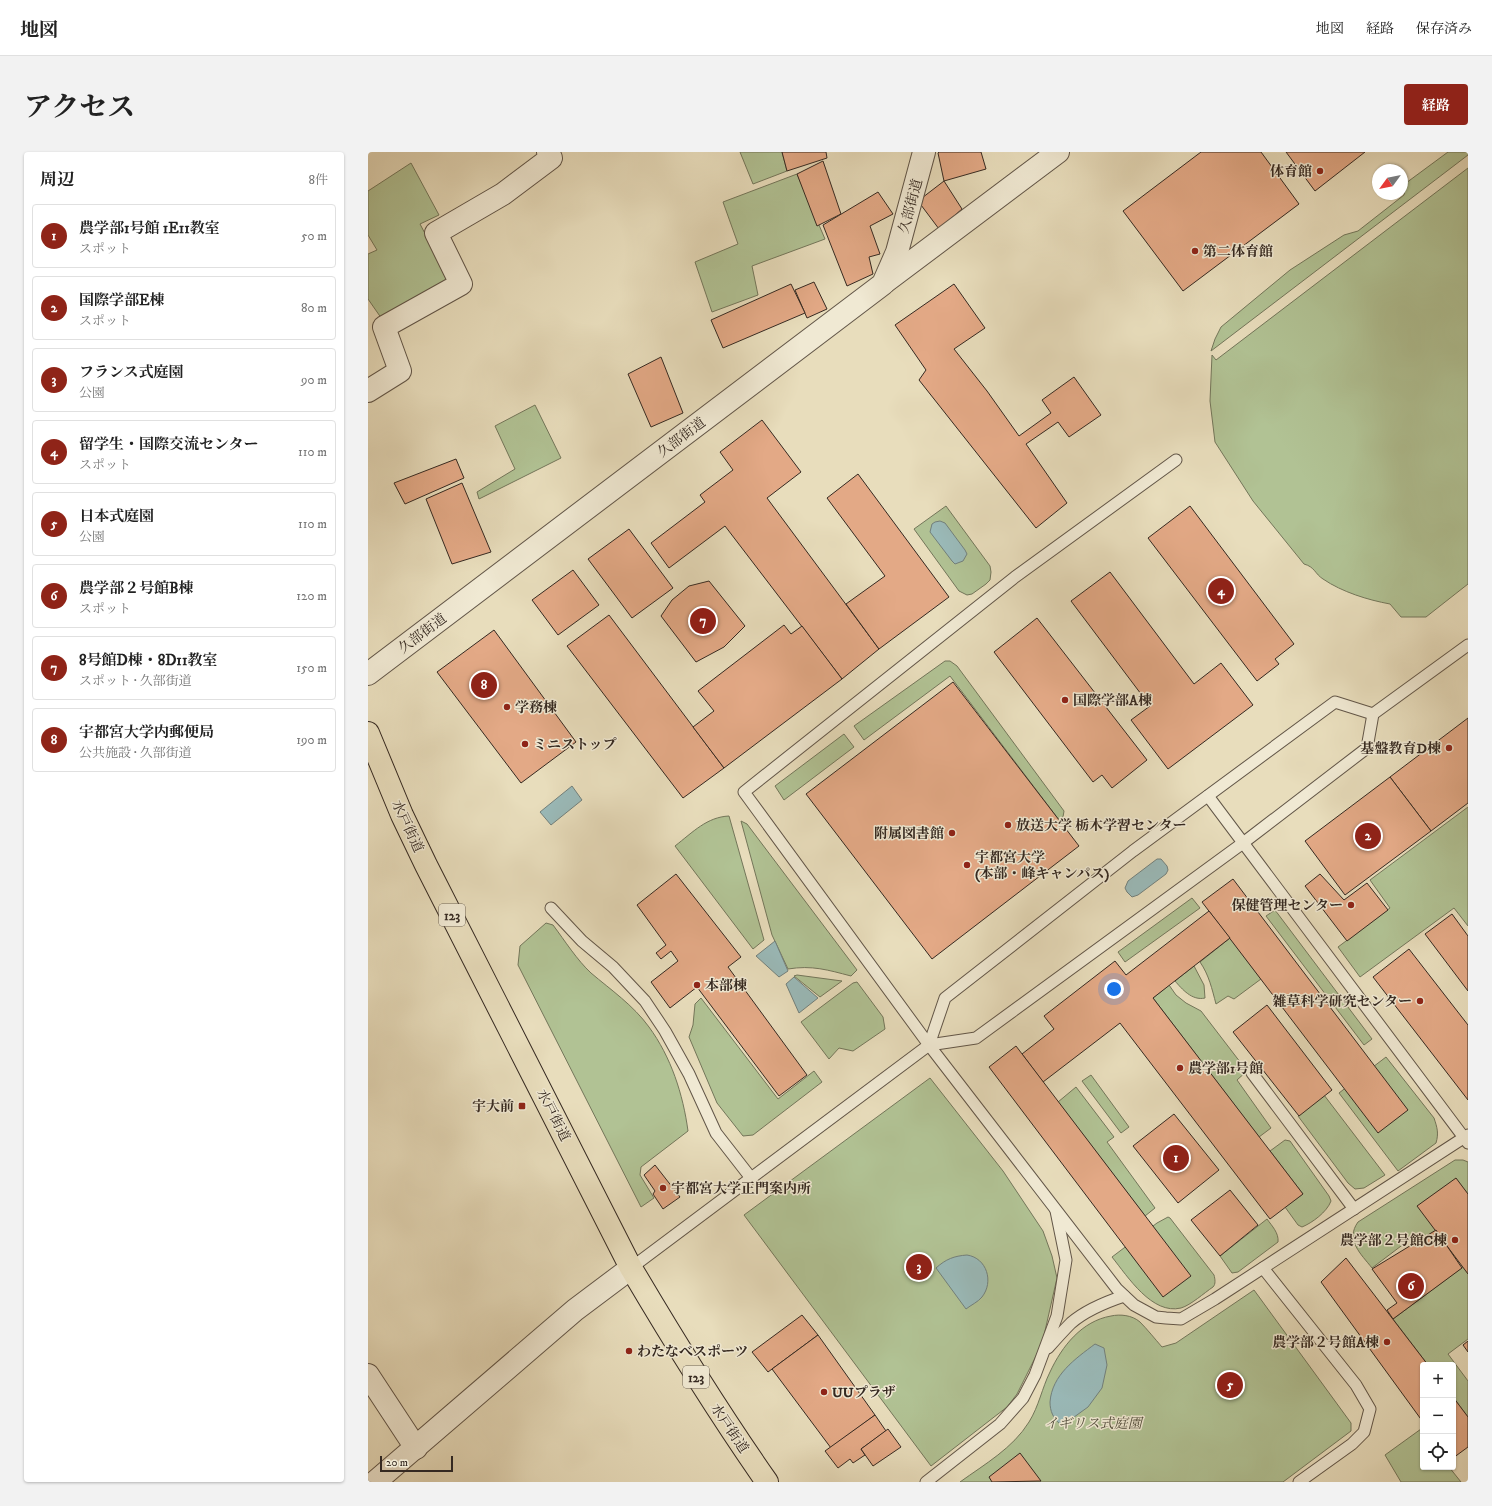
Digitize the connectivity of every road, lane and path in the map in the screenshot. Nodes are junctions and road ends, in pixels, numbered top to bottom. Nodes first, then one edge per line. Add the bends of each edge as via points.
1 (548, 152) edge
2 (924, 152) edge
3 (1058, 152) edge
4 (883, 284) junction
5 (368, 391) edge
6 (1176, 460) dead end
7 (1468, 645) edge
8 (368, 674) edge
9 (1372, 714) junction
10 (368, 733) edge
11 (1208, 796) junction
12 (1242, 843) junction
13 (552, 908) dead end
14 (929, 1044) junction
15 (1252, 1072) dead end
16 (1467, 1139) edge
17 (751, 1178) junction
18 (1055, 1207) junction
19 (1354, 1209) junction
20 (631, 1268) junction
21 (1263, 1268) junction
22 (1124, 1296) junction
23 (1043, 1353) junction
24 (368, 1375) edge
25 (416, 1448) junction
26 (375, 1482) edge
27 (767, 1482) edge
28 (926, 1482) edge
29 (1299, 1482) edge

1 - 5 street via 551,158 503,194 436,233 461,284 384,327 400,371
2 - 4 street, 久部街道 via 897,252
3 - 4 street
4 - 8 street, 久部街道
6 - 14 lane via 1015,577 744,792
7 - 9 lane
9 - 11 lane via 1335,702
9 - 12 lane via 1367,748
10 - 20 highway, 水戸街道 / 123 via 423,858
11 - 12 lane
11 - 14 lane via 1133,851 945,998
12 - 14 lane via 976,1038
12 - 16 lane
13 - 17 lane via 582,941 613,967 645,1001 689,1074 716,1133
14 - 17 lane
14 - 18 lane
15 - 19 lane
16 - 19 lane
17 - 20 lane
18 - 22 lane
18 - 23 lane via 1066,1260 1057,1316
19 - 21 lane
20 - 25 street via 575,1310
20 - 27 highway, 水戸街道 / 123 via 668,1333
21 - 22 lane via 1181,1319 1156,1317 1134,1305
21 - 29 lane via 1356,1386 1370,1409 1364,1432 1352,1444
22 - 23 lane via 1107,1301 1071,1323
23 - 28 lane via 1023,1398 1000,1424
24 - 25 street
25 - 26 street

